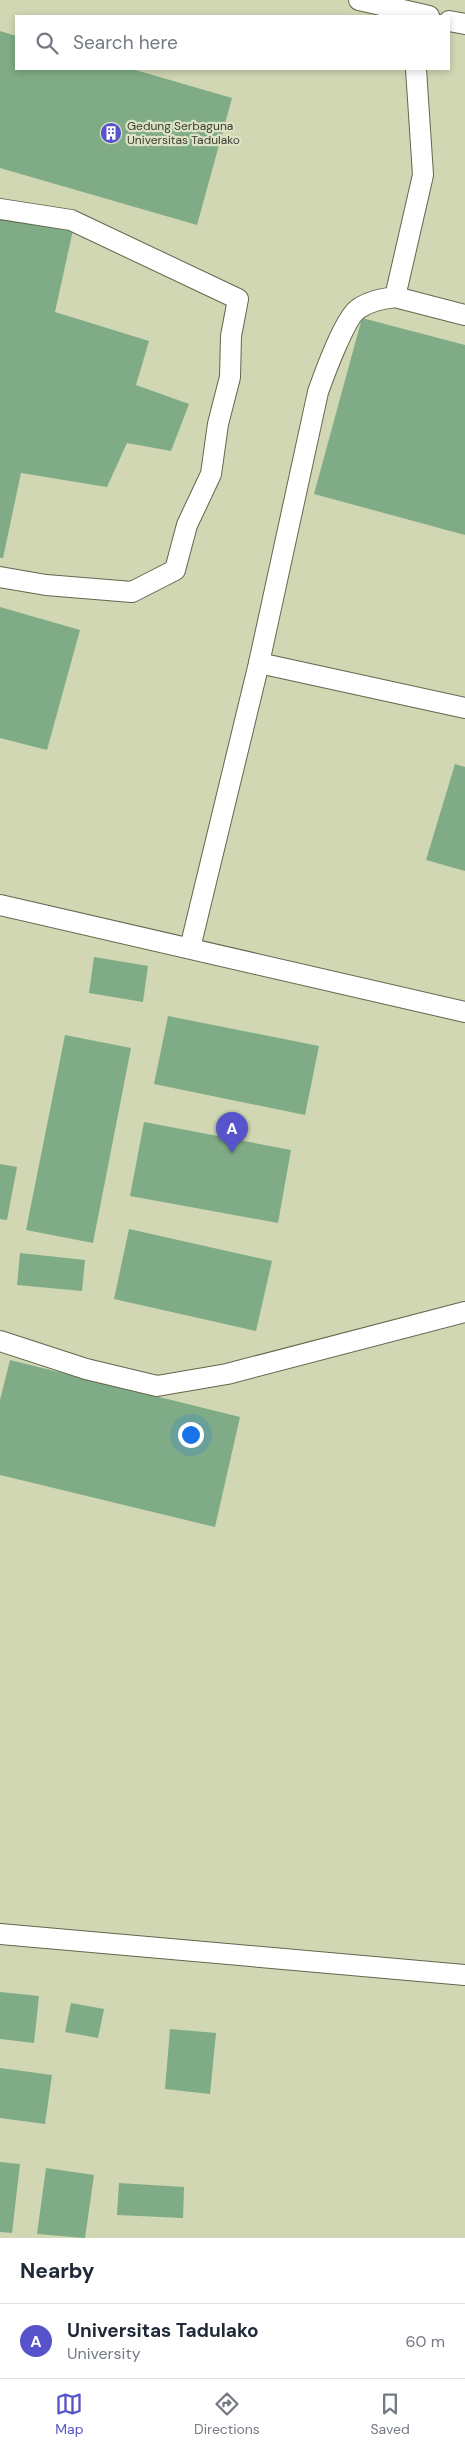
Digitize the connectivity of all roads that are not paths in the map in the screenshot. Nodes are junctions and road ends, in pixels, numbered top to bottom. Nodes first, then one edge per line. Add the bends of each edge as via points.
1 (359, 0) edge
2 (417, 15) edge
3 (450, 20) edge
4 (465, 24) edge
5 (416, 70) edge
6 (0, 209) edge
7 (395, 297) junction
8 (465, 315) edge
9 (0, 577) edge
10 (259, 663) junction
11 (465, 708) edge
12 (0, 905) edge
13 (190, 948) junction
14 (465, 1012) edge
15 (465, 1312) edge
16 (0, 1341) edge
17 (0, 1934) edge
18 (465, 1975) edge

1 - 2 lane
3 - 4 lane
5 - 7 lane via 423,175
6 - 9 lane via 71,220 238,299 231,336 230,377 218,424 211,474 187,525 175,570 132,592
7 - 8 lane
7 - 10 lane via 374,301 357,309 334,350 318,392
10 - 11 lane
10 - 13 lane
12 - 13 lane
13 - 14 lane
15 - 16 lane via 227,1374 157,1386 86,1369
17 - 18 lane

